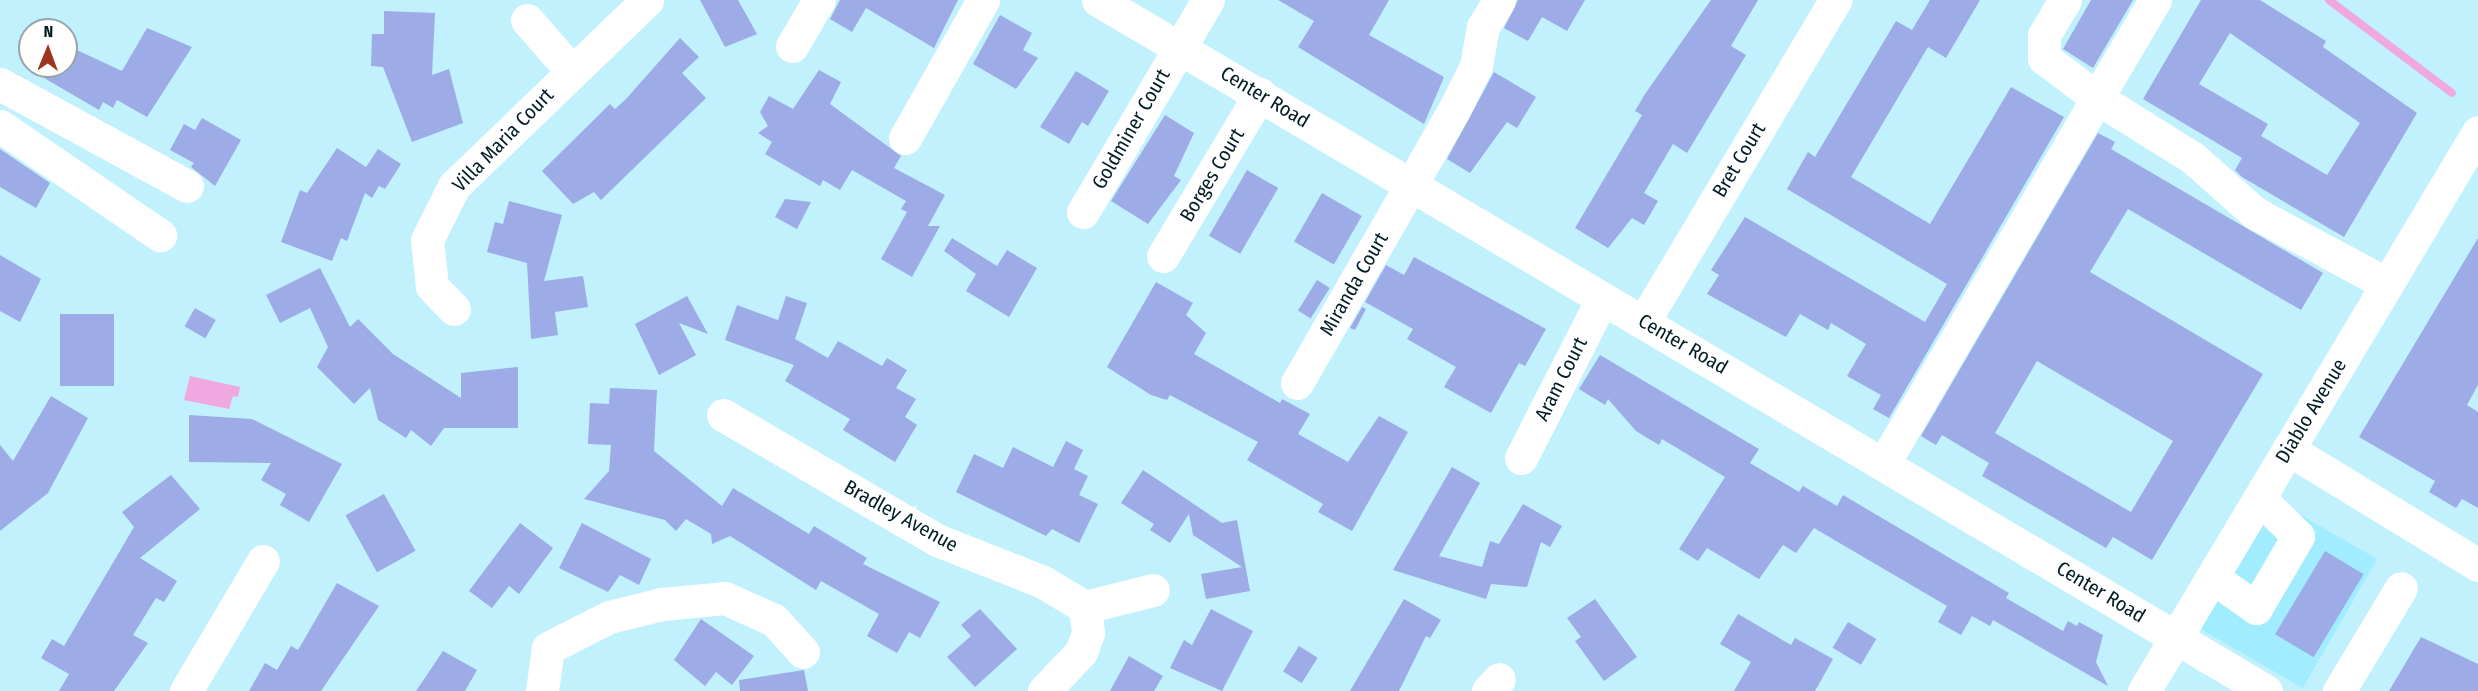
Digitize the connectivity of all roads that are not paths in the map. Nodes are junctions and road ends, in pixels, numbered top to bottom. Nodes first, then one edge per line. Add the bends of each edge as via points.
1 (647, 0) edge
2 (819, 0) edge
3 (983, 0) edge
4 (1098, 0) edge
5 (1208, 0) edge
6 (1499, 0) edge
7 (1835, 0) edge
8 (2065, 0) edge
9 (2155, 0) edge
10 (527, 20) dead end
11 (792, 46) dead end
12 (1180, 46) junction
13 (571, 70) junction
14 (0, 84) edge
15 (1260, 94) junction
16 (2097, 98) junction
17 (0, 126) edge
18 (2478, 132) edge
19 (905, 138) dead end
20 (1412, 185) junction
21 (187, 186) dead end
22 (1083, 212) dead end
23 (160, 235) dead end
24 (1163, 256) dead end
25 (2387, 284) junction
26 (1602, 299) junction
27 (454, 309) dead end
28 (1644, 321) junction
29 (1297, 383) dead end
30 (723, 415) dead end
31 (2288, 450) junction
32 (1521, 458) dead end
33 (1884, 463) junction
34 (2259, 498) junction
35 (263, 561) dead end
36 (2478, 565) edge
37 (2212, 577) junction
38 (2401, 588) dead end
39 (1153, 590) dead end
40 (1085, 607) junction
41 (2177, 637) junction
42 (803, 652) dead end
43 (186, 691) edge
44 (542, 691) edge
45 (1044, 691) edge
46 (2144, 691) edge
47 (2266, 691) edge
48 (2339, 691) edge

1 - 13 street, Villa Maria Court
2 - 11 street
3 - 19 street
4 - 12 street, Center Road
5 - 12 street, Goldminer Court
6 - 20 street, Miranda Court via 1483,27 1470,80
7 - 28 street, Bret Court
8 - 16 street via 2044,35 2044,58 2048,67
9 - 16 street
10 - 13 street
12 - 15 street, Center Road
12 - 22 street, Goldminer Court
13 - 27 street, Villa Maria Court via 454,186 427,240 432,286
14 - 21 street
15 - 20 street, Center Road
15 - 24 street, Borges Court
16 - 25 street via 2193,158 2255,213
16 - 33 street
17 - 23 street
18 - 25 street, Diablo Avenue
20 - 26 street, Center Road
20 - 29 street, Miranda Court
25 - 31 street, Diablo Avenue
26 - 28 street, Center Road
26 - 32 street, Aram Court
28 - 33 street, Center Road
30 - 40 street, Bradley Avenue via 937,540 1043,582
31 - 34 street, Diablo Avenue
31 - 36 street
33 - 41 street, Center Road
34 - 37 street, Diablo Avenue
34 - 37 street via 2298,536 2256,608
35 - 43 street
37 - 41 street, Diablo Avenue
38 - 48 street
39 - 40 street
40 - 45 street via 1088,633 1082,652
41 - 46 street, Diablo Avenue
41 - 47 street, Center Road
42 - 44 street via 774,620 725,598 662,604 609,617 548,648

